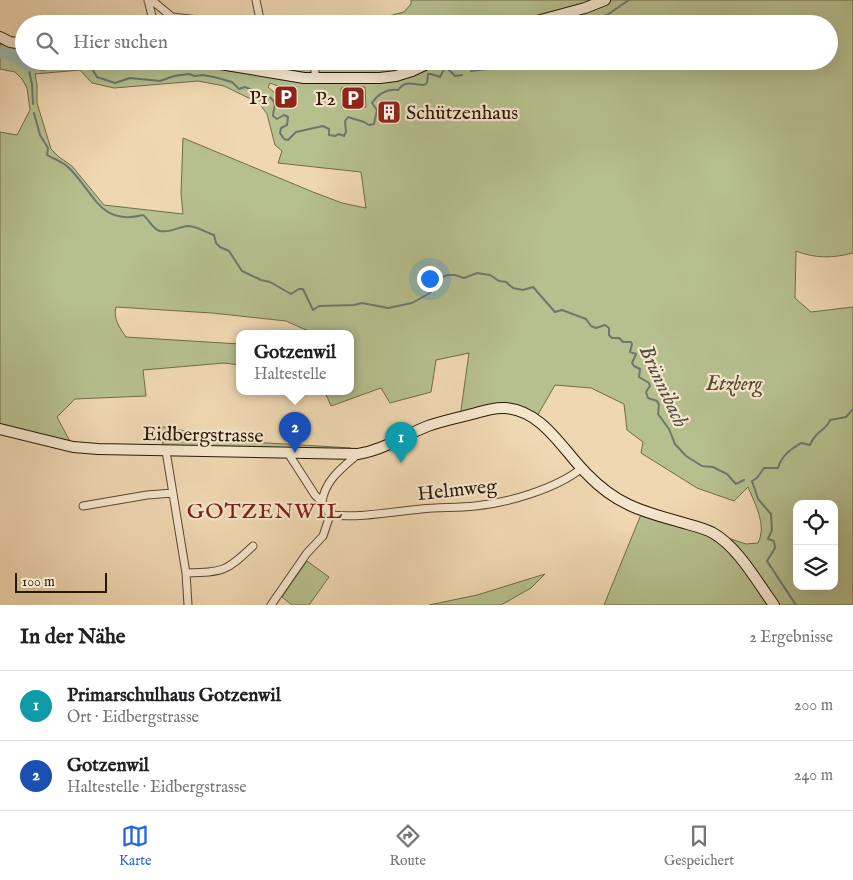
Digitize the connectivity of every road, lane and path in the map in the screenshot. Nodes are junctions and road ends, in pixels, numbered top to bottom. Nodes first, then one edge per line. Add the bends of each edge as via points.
1 (148, 0) edge
2 (256, 0) edge
3 (605, 0) edge
4 (152, 15) edge
5 (170, 15) edge
6 (258, 15) edge
7 (559, 15) edge
8 (0, 37) edge
9 (15, 43) edge
10 (254, 70) edge
11 (315, 70) edge
12 (414, 70) edge
13 (315, 78) junction
14 (0, 429) edge
15 (166, 450) junction
16 (288, 453) junction
17 (358, 454) junction
18 (582, 468) junction
19 (173, 493) junction
20 (322, 502) junction
21 (84, 506) dead end
22 (330, 515) junction
23 (253, 546) dead end
24 (186, 573) junction
25 (188, 605) edge
26 (271, 605) edge
27 (774, 605) edge

1 - 4 street
1 - 5 street
2 - 6 street
3 - 7 street
8 - 9 street
10 - 13 street
11 - 13 street
12 - 13 street via 388,77
14 - 15 street, Eidbergstrasse via 74,447
15 - 16 street, Eidbergstrasse
15 - 19 street
16 - 17 street, Eidbergstrasse
16 - 20 street
17 - 18 street, Eidbergstrasse via 382,448 428,426 488,409 504,408 536,418
17 - 20 street via 335,474
18 - 22 street, Helmweg via 557,484 494,503
18 - 27 street, Eidbergstrasse via 614,499 642,512 701,528 724,540
19 - 21 street
19 - 24 street
20 - 22 street
22 - 26 street via 323,536
23 - 24 street via 225,569
24 - 25 street

